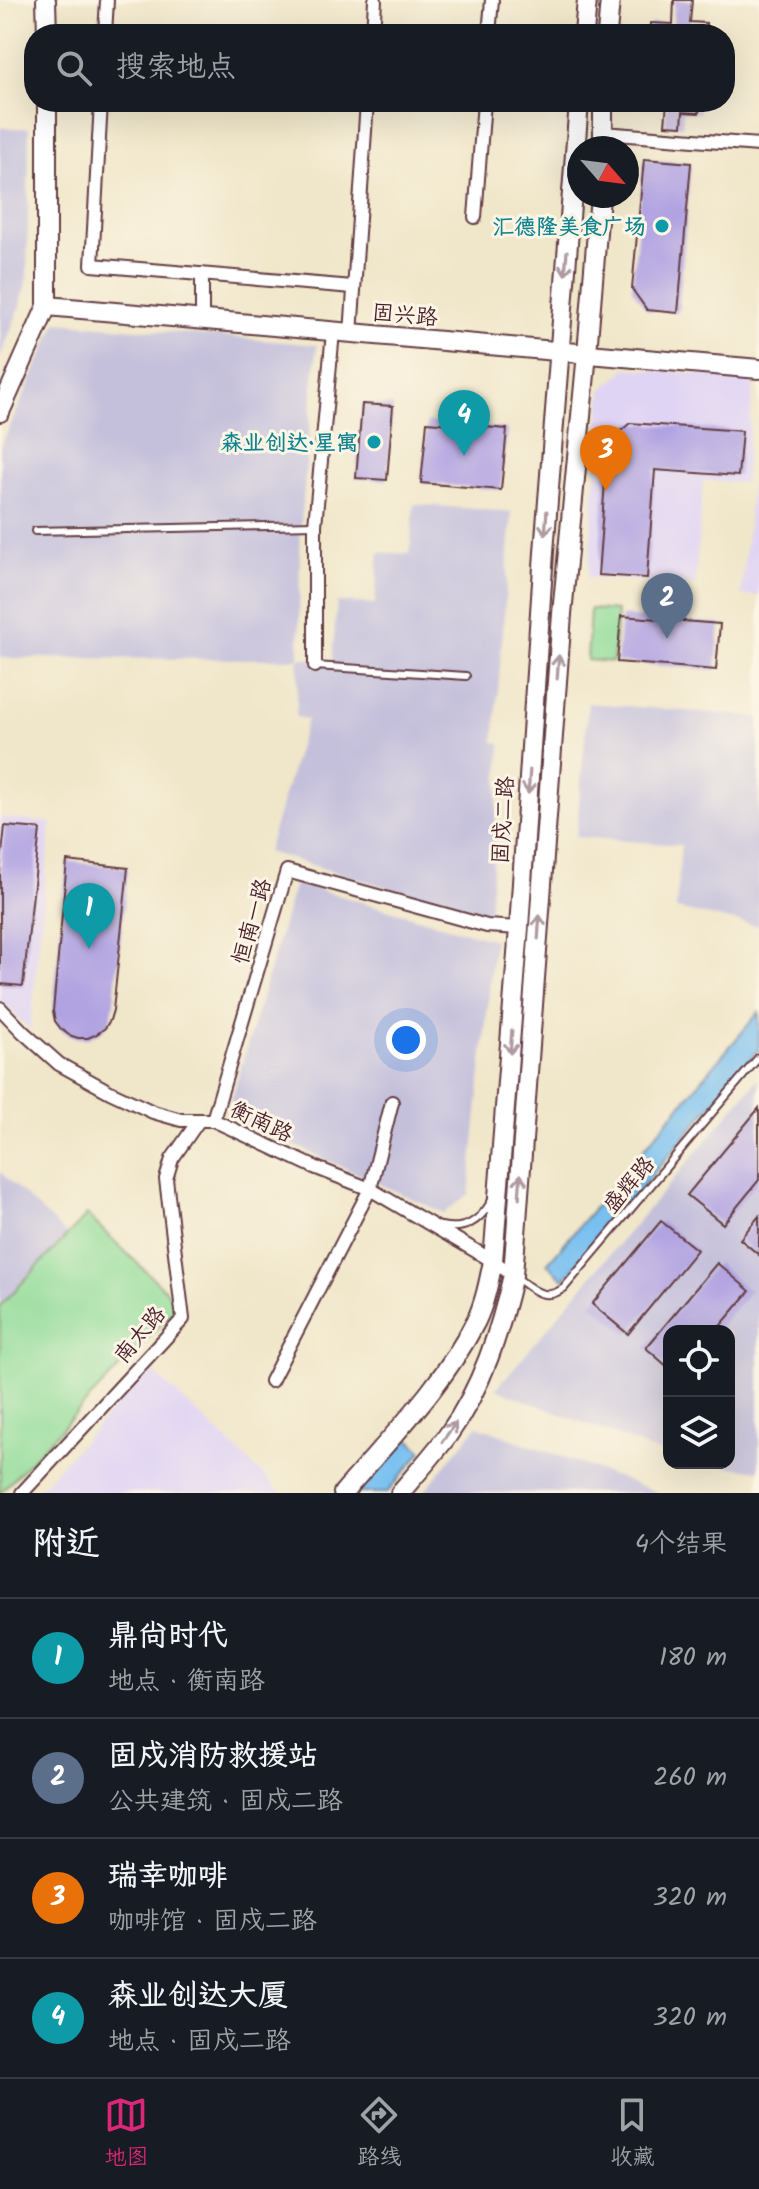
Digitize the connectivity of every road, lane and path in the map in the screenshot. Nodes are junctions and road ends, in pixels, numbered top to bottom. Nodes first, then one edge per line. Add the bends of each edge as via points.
1 (107, 0) edge
2 (375, 0) edge
3 (492, 0) edge
4 (587, 0) edge
5 (610, 0) edge
6 (44, 3) edge
7 (46, 24) edge
8 (106, 24) edge
9 (374, 24) edge
10 (490, 24) edge
11 (585, 24) edge
12 (608, 24) edge
13 (47, 112) edge
14 (100, 112) edge
15 (366, 112) edge
16 (483, 112) edge
17 (578, 112) edge
18 (603, 112) edge
19 (603, 136) edge
20 (639, 141) edge
21 (759, 145) edge
22 (599, 208) edge
23 (475, 217) dead end
24 (202, 274) junction
25 (353, 287) junction
26 (47, 306) junction
27 (202, 321) junction
28 (342, 333) junction
29 (559, 350) junction
30 (587, 353) junction
31 (759, 369) edge
32 (0, 412) edge
33 (315, 525) junction
34 (35, 531) dead end
35 (315, 666) joint
36 (466, 676) dead end
37 (519, 928) junction
38 (0, 1008) edge
39 (759, 1057) edge
40 (392, 1102) dead end
41 (199, 1120) junction
42 (213, 1120) junction
43 (501, 1172) junction
44 (370, 1189) junction
45 (428, 1223) junction
46 (493, 1261) junction
47 (513, 1275) junction
48 (271, 1381) dead end
49 (437, 1381) junction
50 (468, 1404) junction
51 (22, 1493) edge
52 (343, 1493) edge
53 (400, 1493) edge

1 - 8 street
2 - 9 street
3 - 10 street
4 - 11 street
5 - 12 street
6 - 7 street
13 - 26 street
14 - 24 street via 92,265
15 - 25 street
16 - 23 street
17 -> 29 street, 固戍二路
18 - 19 street
20 - 21 street
22 - 30 street, 固戍二路
24 - 25 street
24 - 27 street
25 - 28 street
26 - 27 street, 固兴路
26 - 32 street
27 - 28 street, 固兴路
28 - 29 street, 固兴路
28 - 33 street
29 - 30 street, 固兴路
29 -> 37 street, 固戍二路
30 - 31 street, 固兴路
47 -> 30 street, 固戍二路 via 562,614
33 - 34 lane
33 - 35 street
35 - 36 lane
37 - 42 street, 恒南一路 via 487,926 287,871
37 -> 43 street, 固戍二路
38 - 41 street, 衡南路 via 59,1064 153,1112
39 - 47 lane, 盛辉路 via 564,1288 543,1295
40 - 44 street
41 - 42 street, 衡南路
41 - 51 street, 南太路 via 172,1159 166,1179 183,1319
42 - 44 street, 衡南路
43 - 45 lane via 489,1205 473,1222 453,1228
43 - 46 street, 固戍二路
44 - 45 street, 衡南路
44 - 48 street
45 - 46 street, 衡南路
46 - 47 street, 衡南路
46 - 49 street, 固戍二路 via 477,1319
47 - 50 street, 固戍二路 via 497,1334
49 - 50 street via 461,1382
49 - 52 street, 固戍二路
53 -> 50 street, 固戍二路

